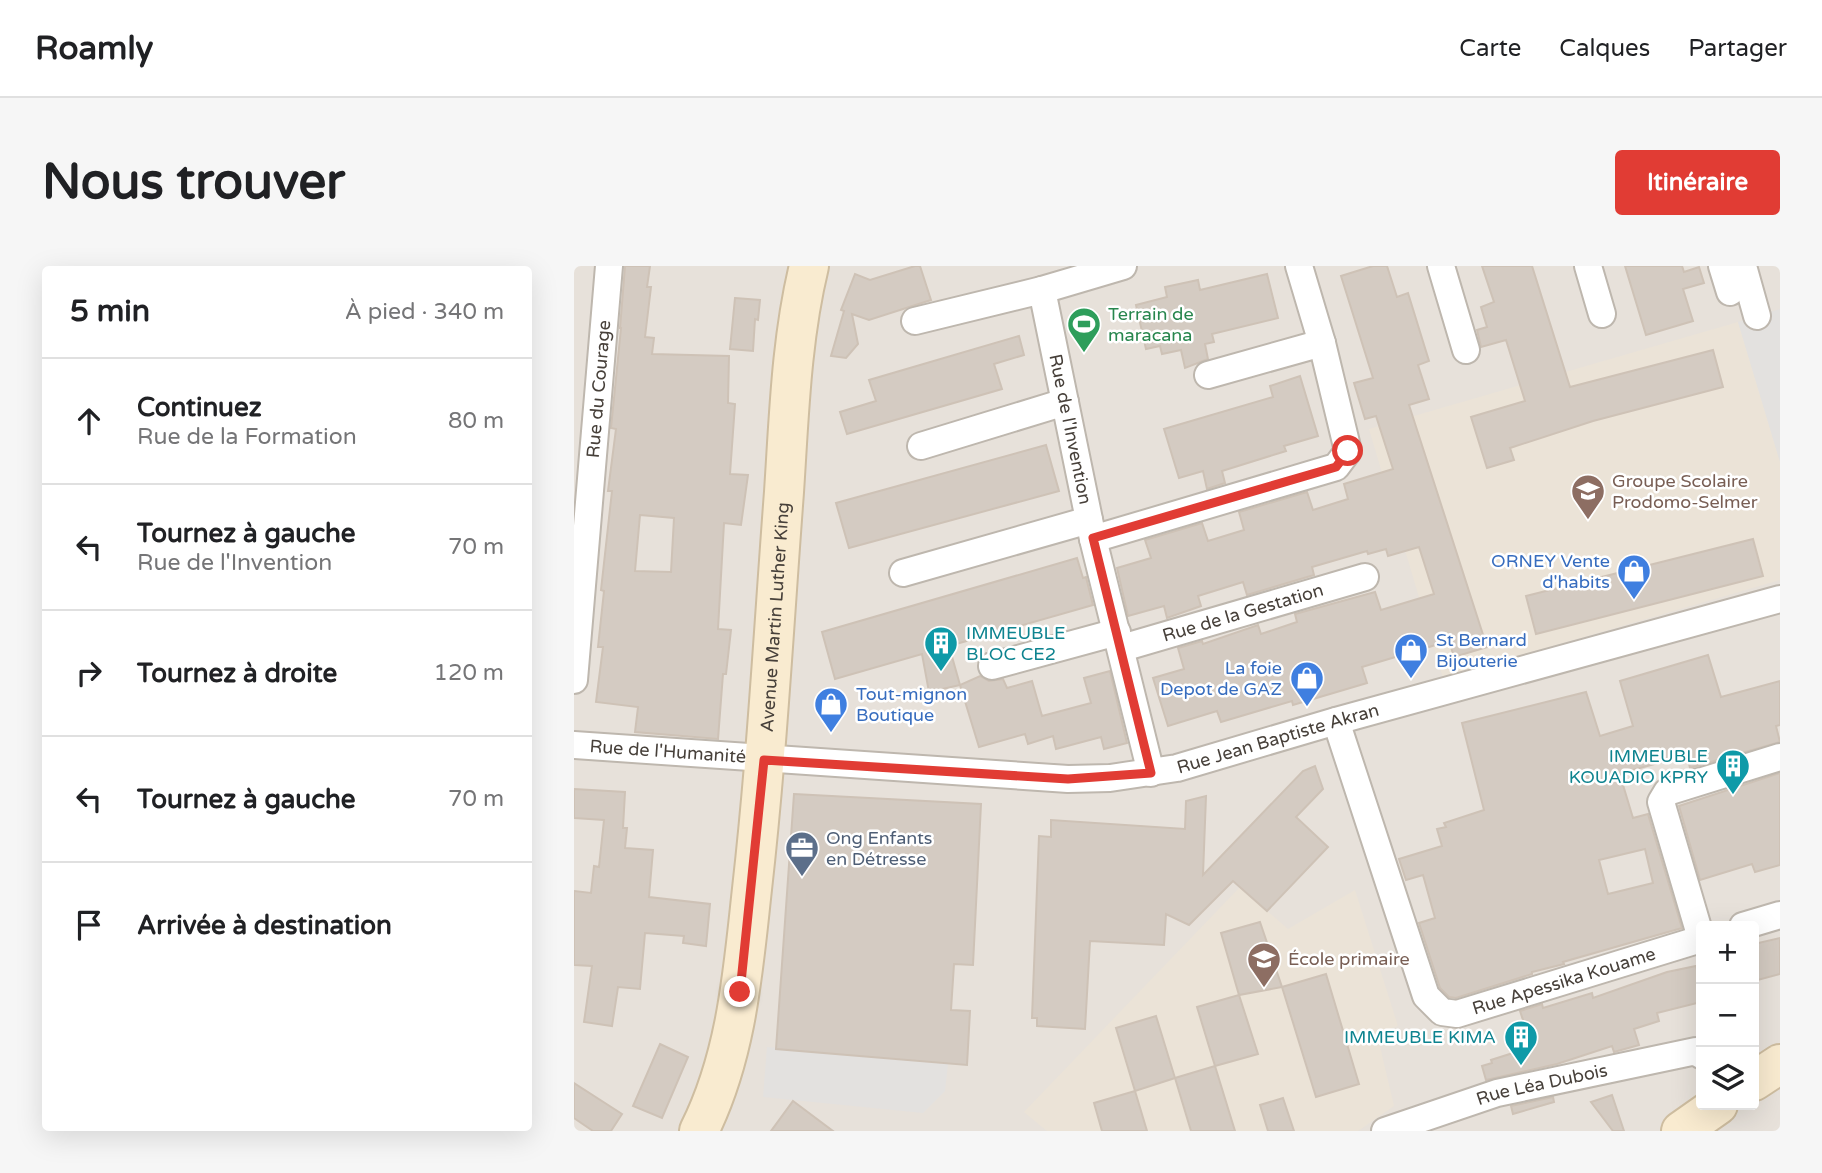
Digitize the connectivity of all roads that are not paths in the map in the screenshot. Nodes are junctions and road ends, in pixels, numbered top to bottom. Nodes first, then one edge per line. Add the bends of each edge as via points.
1 (609, 266) edge
2 (809, 266) edge
3 (1122, 266) edge
4 (1299, 266) edge
5 (1441, 266) edge
6 (1588, 266) edge
7 (1722, 266) edge
8 (1742, 266) edge
9 (1042, 290) junction
10 (1730, 292) dead end
11 (1602, 314) dead end
12 (1757, 316) dead end
13 (915, 321) dead end
14 (1322, 343) junction
15 (1466, 350) dead end
16 (1208, 374) dead end
17 (1065, 402) junction
18 (585, 410) edge
19 (921, 446) dead end
20 (1091, 529) junction
21 (579, 563) edge
22 (903, 572) dead end
23 (1365, 577) dead end
24 (1780, 599) edge
25 (1119, 640) junction
26 (992, 666) dead end
27 (574, 680) edge
28 (1336, 722) junction
29 (574, 745) edge
30 (1780, 757) edge
31 (764, 760) junction
32 (1151, 773) junction
33 (1780, 915) edge
34 (1696, 921) edge
35 (1759, 921) edge
36 (1696, 940) edge
37 (1696, 1051) edge
38 (1780, 1064) edge
39 (1759, 1078) edge
40 (1711, 1110) edge
41 (699, 1131) edge
42 (1385, 1131) edge
43 (1681, 1131) edge

1 - 18 street, Rue du Courage
2 - 31 street, Avenue Martin Luther King via 795,336
3 - 9 street
4 - 14 street
5 - 15 street
6 - 11 street
7 - 10 street
8 - 12 street
9 - 13 street
9 - 17 street, Rue de l'Invention
14 - 16 street
14 - 20 street via 1348,451 1336,467
17 - 19 street
17 - 20 street, Rue de l'Invention
18 - 21 street, Rue du Courage
20 - 22 street
20 - 25 street, Rue de l'Invention
21 - 27 street, Rue du Courage
23 - 25 street, Rue de la Gestation
24 - 28 street, Rue Jean Baptiste Akran
25 - 26 street, Rue de la Gestation
25 - 32 street, Rue de l'Invention
28 - 32 street, Rue Jean Baptiste Akran
28 - 36 street, Rue Apessika Kouame via 1426,996 1442,1012 1457,1014
29 - 31 street, Rue de l'Humanité
30 - 34 street via 1662,797
31 - 32 street, Rue Jean Baptiste Akran via 1068,779
31 - 41 street, Avenue Martin Luther King via 740,992 723,1072
33 - 35 street
37 - 42 street, Rue Léa Dubois via 1497,1093
38 - 39 street
40 - 43 street

